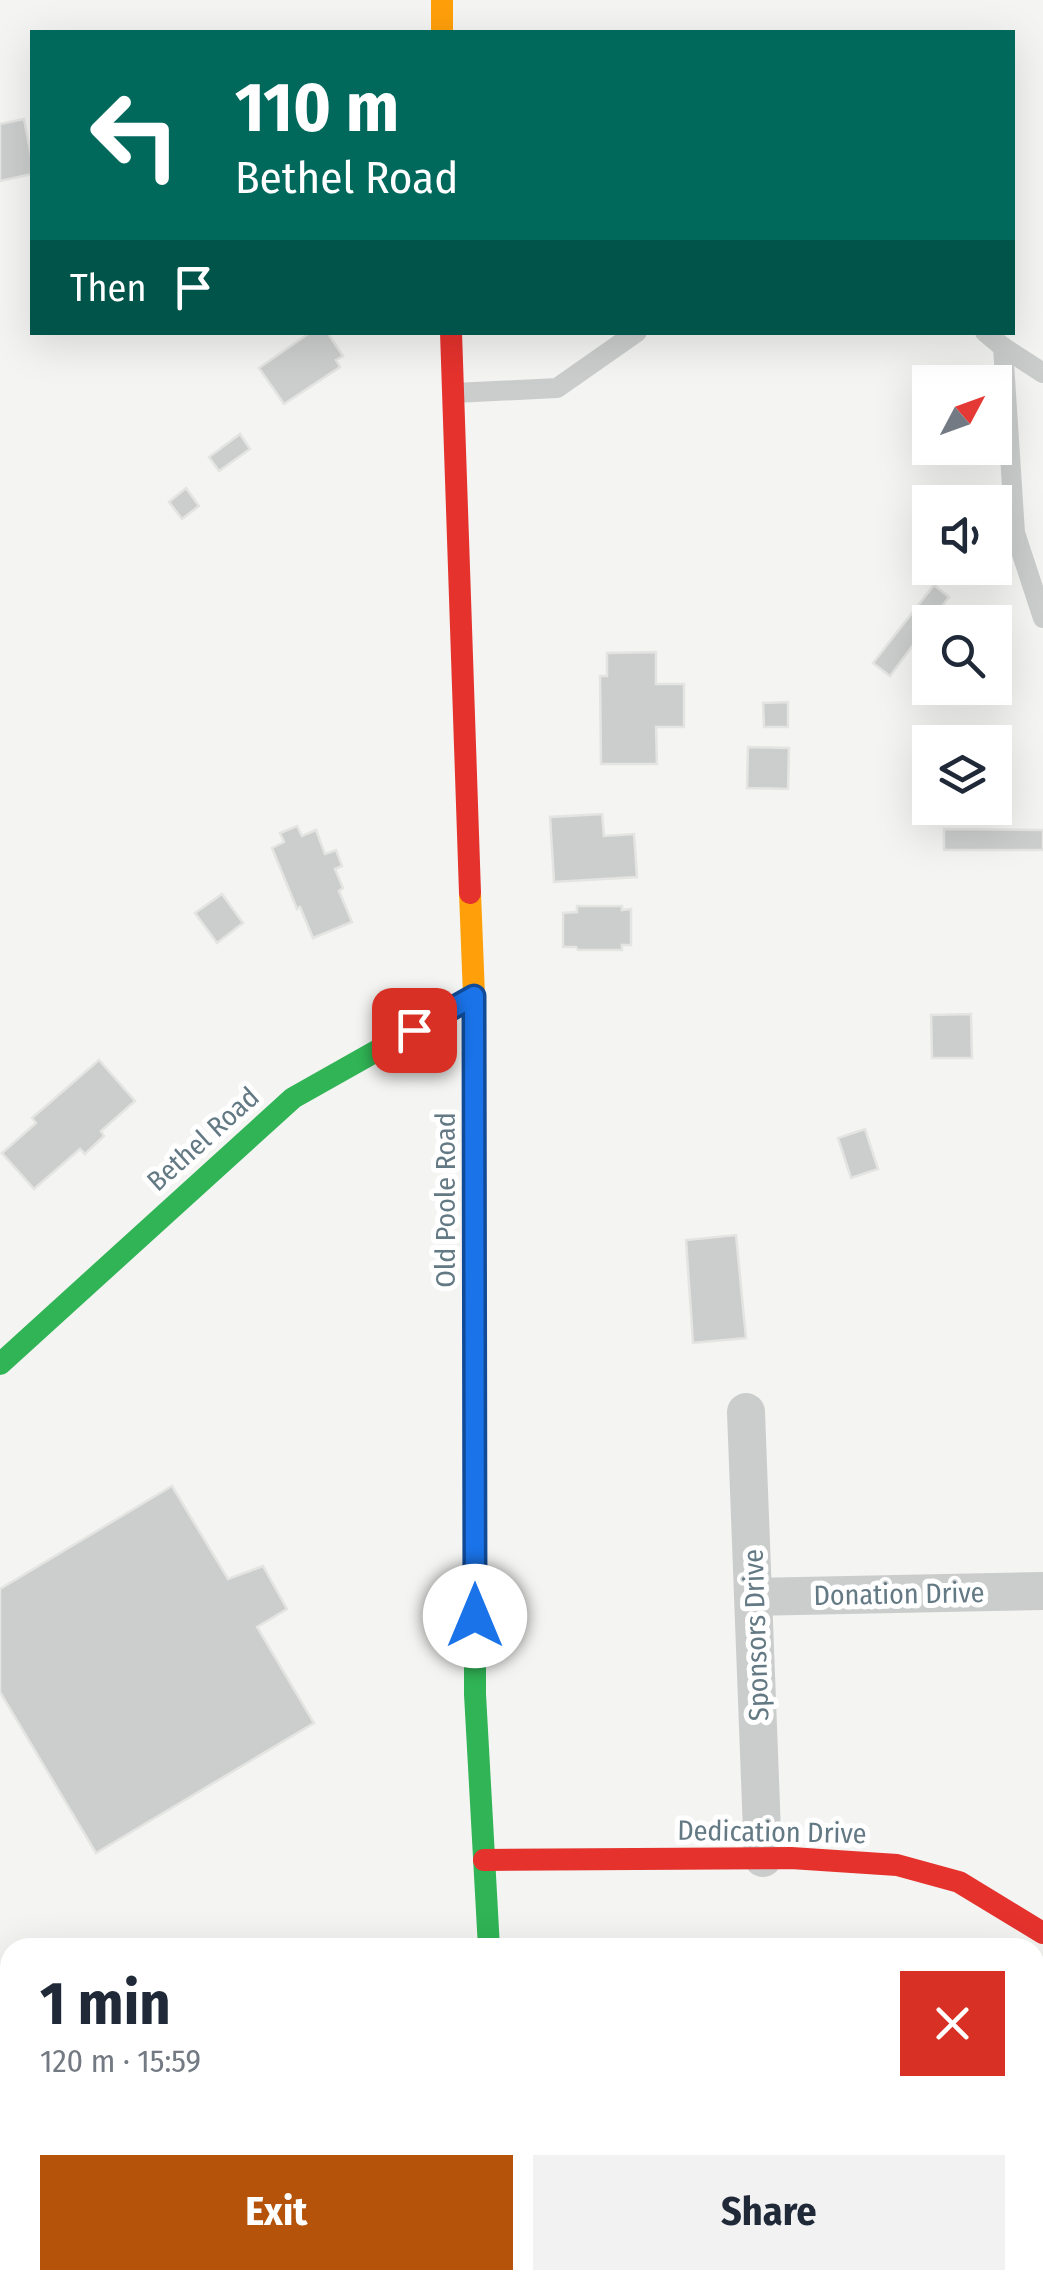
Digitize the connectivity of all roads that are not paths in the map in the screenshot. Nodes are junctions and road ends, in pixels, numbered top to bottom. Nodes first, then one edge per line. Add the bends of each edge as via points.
1 (442, 0) edge
2 (442, 30) edge
3 (451, 335) edge
4 (633, 335) edge
5 (989, 335) edge
6 (1003, 347) junction
7 (1043, 373) edge
8 (453, 393) junction
9 (1043, 618) edge
10 (474, 996) junction
11 (0, 1364) edge
12 (746, 1412) dead end
13 (1043, 1591) edge
14 (755, 1597) junction
15 (763, 1858) junction
16 (484, 1860) junction
17 (1043, 1933) edge
18 (488, 1938) edge

1 - 2 street
3 - 8 street, Old Poole Road
4 - 8 lane via 557,388
5 - 6 lane
6 - 7 lane
6 - 9 lane via 1014,533
8 - 10 street, Old Poole Road
10 - 11 street, Bethel Road via 293,1098
10 - 16 street, Old Poole Road via 475,1694
12 - 14 street, Sponsors Drive
13 - 14 street, Donation Drive
14 - 15 street, Sponsors Drive
15 - 16 street, Dedication Drive
15 - 17 street, Dedication Drive via 897,1865 959,1882
16 - 18 street, Old Poole Road

